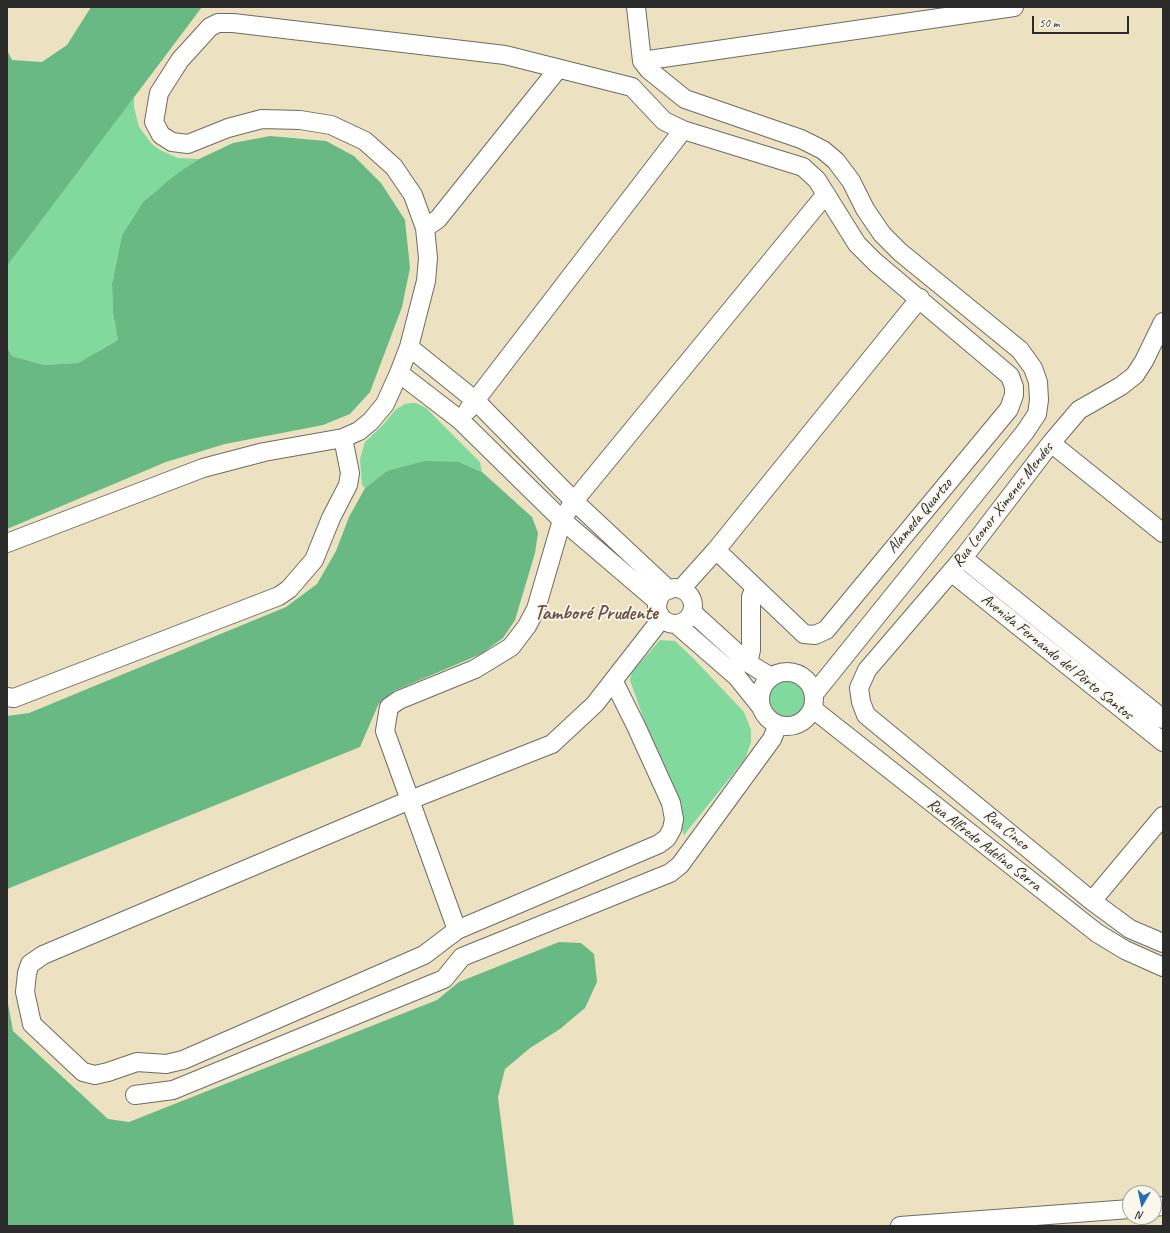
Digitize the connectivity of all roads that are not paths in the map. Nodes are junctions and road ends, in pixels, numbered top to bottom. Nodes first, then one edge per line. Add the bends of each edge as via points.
1 (636, 7) edge
2 (1014, 7) edge
3 (642, 62) junction
4 (558, 69) junction
5 (683, 130) junction
6 (826, 194) junction
7 (425, 228) junction
8 (920, 298) junction
9 (1163, 322) edge
10 (409, 347) junction
11 (399, 373) junction
12 (476, 401) junction
13 (460, 420) junction
14 (343, 438) junction
15 (1051, 443) junction
16 (574, 501) junction
17 (562, 520) junction
18 (1163, 533) edge
19 (7, 542) edge
20 (716, 550) junction
21 (963, 558) junction
22 (951, 572) junction
23 (754, 587) junction
24 (669, 605) junction
25 (692, 612) junction
26 (748, 663) junction
27 (771, 677) junction
28 (614, 682) junction
29 (7, 697) edge
30 (814, 701) junction
31 (861, 702) joint
32 (761, 707) junction
33 (1163, 719) edge
34 (778, 725) junction
35 (1163, 742) edge
36 (410, 800) junction
37 (1163, 816) edge
38 (1092, 901) junction
39 (457, 930) junction
40 (1163, 943) edge
41 (1163, 967) edge
42 (134, 1095) dead end
43 (1122, 1210) edge
44 (900, 1226) edge

1 - 3 street
2 - 3 street
3 - 30 street via 686,99 801,139 823,150 836,161 852,182 865,209 882,234 900,252 1020,350 1033,368 1038,382 1037,414 1026,432
4 - 5 street via 632,87 657,116
4 - 7 street via 438,219
4 - 7 street via 505,55 218,23 210,27 180,60 159,93 154,122 161,135 172,142 188,144 228,128 262,119 300,120 331,125 365,141 394,167 413,195
5 - 6 street via 803,167
5 - 12 street
6 - 8 street via 857,244
6 - 16 street
7 - 10 street via 428,258 426,281
8 - 20 street
8 - 23 street, Alameda Quartzo via 1010,376 1014,395 1010,409 826,630 815,635 804,634
9 - 15 street, Rua Leonor Ximenes Mendes via 1135,375 1079,410
10 - 11 street
10 - 12 street
11 - 13 street
11 - 14 street via 385,404 371,421 359,431
12 - 13 street
12 - 16 street
13 - 17 street
14 - 19 street via 264,452 202,468
14 - 29 street via 350,473 348,485 314,560 289,589 279,596 14,698
15 - 18 street
15 - 21 street, Rua Leonor Ximenes Mendes
16 - 17 street
16 - 24 street
17 - 24 street
17 - 36 street via 536,609 511,647 475,669 399,700 389,707 385,731
20 - 23 street, Alameda Quartzo
20 - 24 street
21 - 22 street, Rua Leonor Ximenes Mendes
21 - 33 street, Avenida Fernando del Pôrto Santos
22 - 31 street, Rua Leonor Ximenes Mendes via 867,670 860,688
22 - 35 street, Avenida Fernando del Pôrto Santos
23 - 26 street via 751,597 751,650
24 - 25 street via 686,620
24 - 25 street via 687,593 693,605
24 - 28 street
24 - 32 street via 737,677
25 - 26 street
26 - 27 street
27 - 30 street via 779,673 797,673 811,685
27 - 32 street via 761,690
28 - 36 street via 595,704 552,744
28 - 39 street via 672,803 674,819 667,838 659,844
30 - 34 street via 809,717 802,722
30 - 41 street, Rua Alfredo Adelino Serra via 1097,933 1124,950
31 - 38 street, Rua Cinco via 866,715
32 - 34 street via 764,714
34 - 42 street via 772,739 680,865 670,873 462,957 444,979 174,1090
36 - 39 street
36 - 39 street via 43,955 30,964 27,973 29,1017 41,1034 83,1072 95,1075 137,1062 166,1064 183,1060 424,955
37 - 38 street
38 - 40 street, Rua Cinco via 1130,929
43 - 44 street

